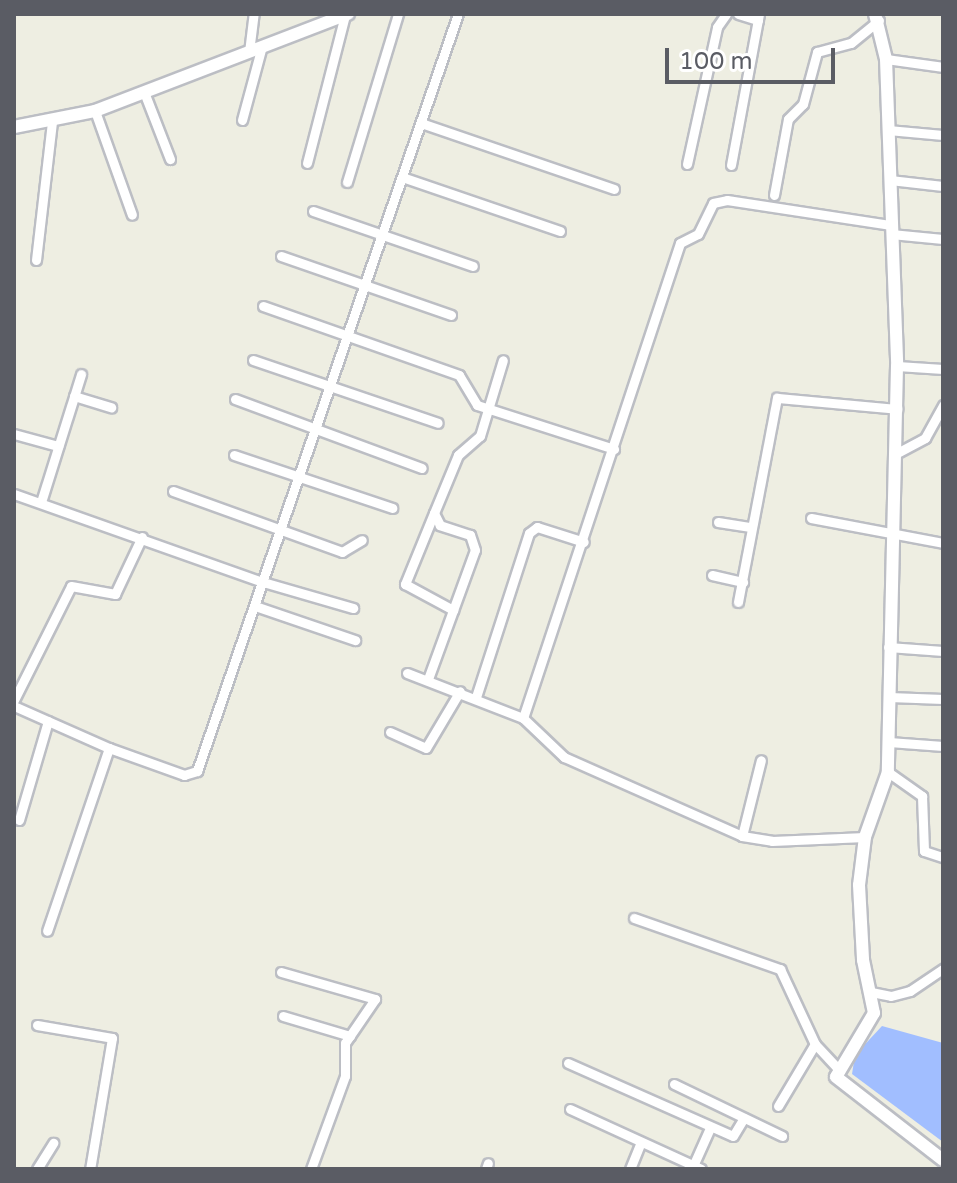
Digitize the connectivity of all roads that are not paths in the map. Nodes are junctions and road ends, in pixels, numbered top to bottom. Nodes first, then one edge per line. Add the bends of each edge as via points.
1 (254, 14) edge
2 (398, 14) edge
3 (458, 14) edge
4 (726, 14) edge
5 (738, 14) edge
6 (347, 15) edge
7 (759, 17) edge
8 (877, 17) edge
9 (262, 46) junction
10 (249, 52) junction
11 (886, 59) junction
12 (943, 67) edge
13 (144, 92) junction
14 (95, 111) junction
15 (242, 120) dead end
16 (52, 121) junction
17 (421, 123) junction
18 (14, 127) edge
19 (888, 130) junction
20 (943, 135) edge
21 (170, 159) dead end
22 (307, 163) dead end
23 (687, 164) dead end
24 (731, 165) dead end
25 (402, 177) junction
26 (890, 180) junction
27 (347, 182) dead end
28 (943, 186) edge
29 (614, 189) dead end
30 (774, 195) dead end
31 (313, 211) dead end
32 (132, 215) dead end
33 (891, 229) junction
34 (560, 231) dead end
35 (383, 235) junction
36 (943, 239) edge
37 (281, 256) dead end
38 (36, 260) dead end
39 (473, 266) dead end
40 (366, 285) junction
41 (263, 306) dead end
42 (451, 315) dead end
43 (349, 334) junction
44 (253, 360) dead end
45 (503, 360) dead end
46 (897, 366) junction
47 (943, 369) edge
48 (81, 374) dead end
49 (331, 386) junction
50 (74, 396) junction
51 (235, 399) dead end
52 (943, 405) edge
53 (111, 407) dead end
54 (489, 408) junction
55 (898, 409) junction
56 (438, 423) dead end
57 (315, 427) junction
58 (14, 434) edge
59 (58, 446) junction
60 (614, 449) junction
61 (897, 453) junction
62 (234, 455) dead end
63 (422, 468) dead end
64 (298, 476) junction
65 (173, 491) dead end
66 (14, 494) edge
67 (41, 502) junction
68 (392, 508) dead end
69 (434, 513) junction
70 (811, 518) dead end
71 (718, 522) dead end
72 (751, 527) junction
73 (280, 530) junction
74 (892, 532) junction
75 (142, 537) junction
76 (362, 540) dead end
77 (584, 542) junction
78 (943, 543) edge
79 (712, 575) dead end
80 (263, 582) junction
81 (743, 582) junction
82 (738, 602) dead end
83 (255, 606) junction
84 (353, 608) dead end
85 (453, 610) junction
86 (355, 640) dead end
87 (888, 647) junction
88 (943, 651) edge
89 (407, 673) dead end
90 (428, 679) junction
91 (460, 691) junction
92 (476, 697) junction
93 (889, 697) junction
94 (943, 699) edge
95 (14, 700) edge
96 (14, 706) edge
97 (523, 718) junction
98 (48, 721) junction
99 (390, 732) dead end
100 (889, 742) junction
101 (943, 746) edge
102 (109, 748) junction
103 (761, 760) dead end
104 (888, 772) junction
105 (19, 820) dead end
106 (742, 836) junction
107 (865, 837) junction
108 (943, 857) edge
109 (634, 918) dead end
110 (47, 931) dead end
111 (943, 969) edge
112 (281, 972) dead end
113 (871, 992) junction
114 (283, 1016) dead end
115 (37, 1025) dead end
116 (347, 1040) junction
117 (815, 1044) junction
118 (568, 1063) dead end
119 (838, 1069) junction
120 (674, 1084) dead end
121 (778, 1106) dead end
122 (570, 1109) dead end
123 (744, 1118) junction
124 (710, 1128) junction
125 (782, 1136) dead end
126 (641, 1142) junction
127 (53, 1143) dead end
128 (943, 1160) edge
129 (680, 1165) edge
130 (697, 1167) edge
131 (37, 1169) edge
132 (90, 1169) edge
133 (311, 1169) edge
134 (630, 1169) edge

1 - 10 street
2 - 27 street
3 - 17 street
4 - 23 street via 717,27
5 - 7 street
6 - 9 street
6 - 22 street
7 - 24 street
8 - 11 street
8 - 30 street via 851,43 817,52 803,104 788,119
9 - 10 street
9 - 15 street
10 - 13 street
11 - 12 street
11 - 19 street
13 - 14 street
13 - 21 street
14 - 16 street
14 - 32 street
16 - 18 street
16 - 38 street
17 - 25 street
17 - 29 street
19 - 20 street
19 - 26 street
25 - 34 street
25 - 35 street
26 - 28 street
26 - 33 street
31 - 35 street
33 - 36 street
33 - 46 street
33 - 60 street via 727,200 713,203 698,234 680,243
35 - 39 street
35 - 40 street
37 - 40 street
40 - 42 street
40 - 43 street
41 - 43 street
43 - 49 street
43 - 54 street via 459,375 471,400
44 - 49 street
45 - 54 street
46 - 47 street
46 - 55 street
48 - 50 street
49 - 56 street
49 - 57 street
50 - 53 street
50 - 59 street
51 - 57 street
52 - 61 street via 925,438
54 - 60 street
54 - 69 street via 480,436 458,455
55 - 61 street
55 - 72 street via 777,398
57 - 63 street
57 - 64 street
58 - 59 street
59 - 67 street
60 - 77 street
61 - 74 street
62 - 64 street
64 - 68 street
64 - 73 street
65 - 73 street
66 - 67 street
67 - 75 street
69 - 85 street via 440,525 475,541
69 - 85 street via 405,584
70 - 74 street
71 - 72 street
72 - 81 street
73 - 76 street via 342,552
73 - 80 street
74 - 78 street
74 - 87 street
75 - 80 street
75 - 95 street via 115,594 71,586
77 - 92 street via 537,527 529,533
77 - 97 street
79 - 81 street
80 - 83 street
80 - 84 street
81 - 82 street
83 - 86 street
83 - 102 street via 197,771 184,775
85 - 90 street
87 - 88 street
87 - 93 street
89 - 90 street
90 - 91 street
91 - 92 street
91 - 99 street via 426,748
92 - 97 street
93 - 94 street
93 - 100 street
96 - 98 street
97 - 106 street via 564,757
98 - 102 street
98 - 105 street
100 - 101 street
100 - 104 street
102 - 110 street
103 - 106 street
104 - 107 street
104 - 108 street via 922,796 924,851
106 - 107 street via 772,841
107 - 113 street via 859,885 863,960
109 - 117 street via 780,969
111 - 113 street via 910,991 891,996
112 - 116 street via 375,999
113 - 119 street via 874,1013
114 - 116 street
115 - 132 street via 112,1038
116 - 133 street via 346,1065
117 - 119 street
117 - 121 street
118 - 124 street
119 - 128 street via 840,1084
120 - 123 street
122 - 126 street
123 - 124 street via 733,1136
123 - 125 street
124 - 130 street
126 - 129 street
126 - 134 street
127 - 131 street
129 - 130 street

